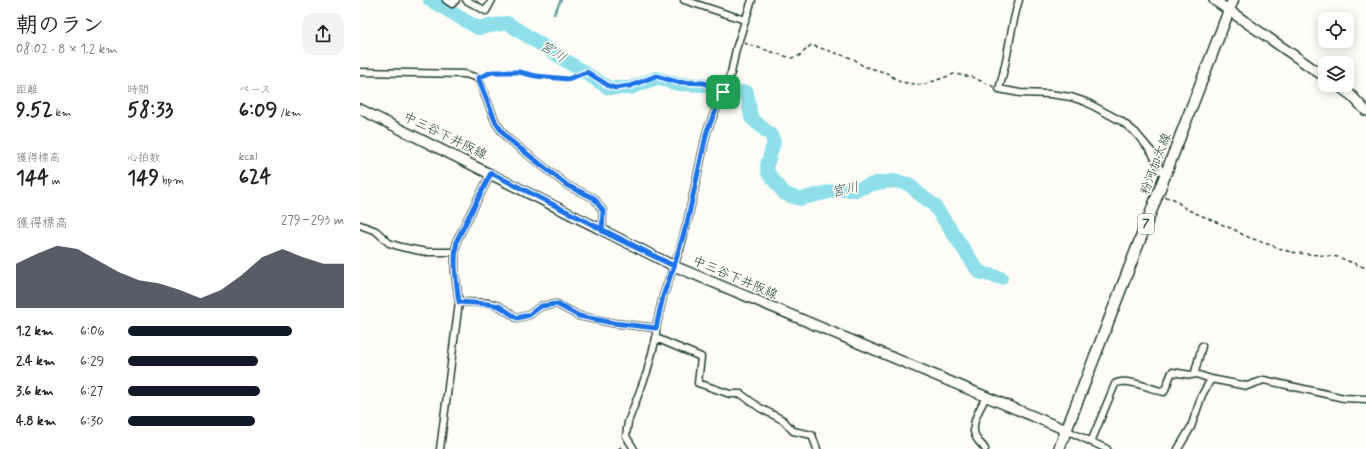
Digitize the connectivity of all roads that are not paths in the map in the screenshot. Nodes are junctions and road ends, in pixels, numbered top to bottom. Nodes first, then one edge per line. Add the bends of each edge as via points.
1 (446, 0) edge
2 (456, 0) edge
3 (466, 0) edge
4 (492, 0) edge
5 (684, 0) edge
6 (752, 0) edge
7 (1019, 0) edge
8 (1214, 0) edge
9 (1233, 0) edge
10 (1229, 11) junction
11 (745, 20) junction
12 (1318, 71) edge
13 (360, 72) edge
14 (1347, 92) edge
15 (360, 109) edge
16 (1366, 110) edge
17 (491, 173) junction
18 (1166, 173) junction
19 (360, 225) edge
20 (602, 231) junction
21 (455, 252) junction
22 (674, 266) junction
23 (459, 302) junction
24 (656, 328) junction
25 (656, 338) junction
26 (1202, 346) dead end
27 (1196, 374) junction
28 (1211, 378) junction
29 (986, 397) junction
30 (1366, 398) edge
31 (1066, 430) junction
32 (1091, 442) junction
33 (440, 449) edge
34 (634, 449) edge
35 (817, 449) edge
36 (985, 449) edge
37 (1059, 449) edge
38 (1107, 449) edge
39 (1178, 449) edge

1 - 2 street via 452,4
3 - 4 street via 486,12
5 - 11 street
6 - 11 street
7 - 18 street via 1009,54 999,89 1071,97 1086,102 1122,121 1135,132 1151,151 1161,171
8 - 10 main road
9 - 10 main road, 粉河加太線 / 7
10 - 12 main road
10 - 18 main road, 粉河加太線 / 7
11 - 22 street via 731,73 707,131 687,223
13 - 20 street via 465,74 478,78 496,123 507,138 568,186 594,198 603,211
14 - 16 main road
15 - 17 main road, 中三谷下井阪線
17 - 20 main road, 中三谷下井阪線
17 - 21 street via 457,240
18 - 31 main road, 粉河加太線 / 7
19 - 21 street via 376,231 389,243 400,247 426,252
20 - 22 main road, 中三谷下井阪線
21 - 23 street
22 - 24 street via 663,296
22 - 29 main road, 中三谷下井阪線
23 - 24 street via 499,306 517,318 529,315 541,306 557,304 579,316
23 - 33 street
24 - 25 street
25 - 34 street via 647,372 628,422 626,436
25 - 35 street via 701,357 698,382 730,394 741,394 783,420 793,431 812,436
26 - 27 street via 1195,369
27 - 28 street
27 - 32 street via 1172,372 1164,392 1131,382 1118,382
28 - 30 street via 1247,386 1264,380 1344,398
28 - 39 street via 1191,427
29 - 31 main road, 中三谷下井阪線
29 - 36 street via 975,420 974,429 976,439
31 - 32 street
31 - 37 main road, 粉河加太線 / 7
32 - 38 street

